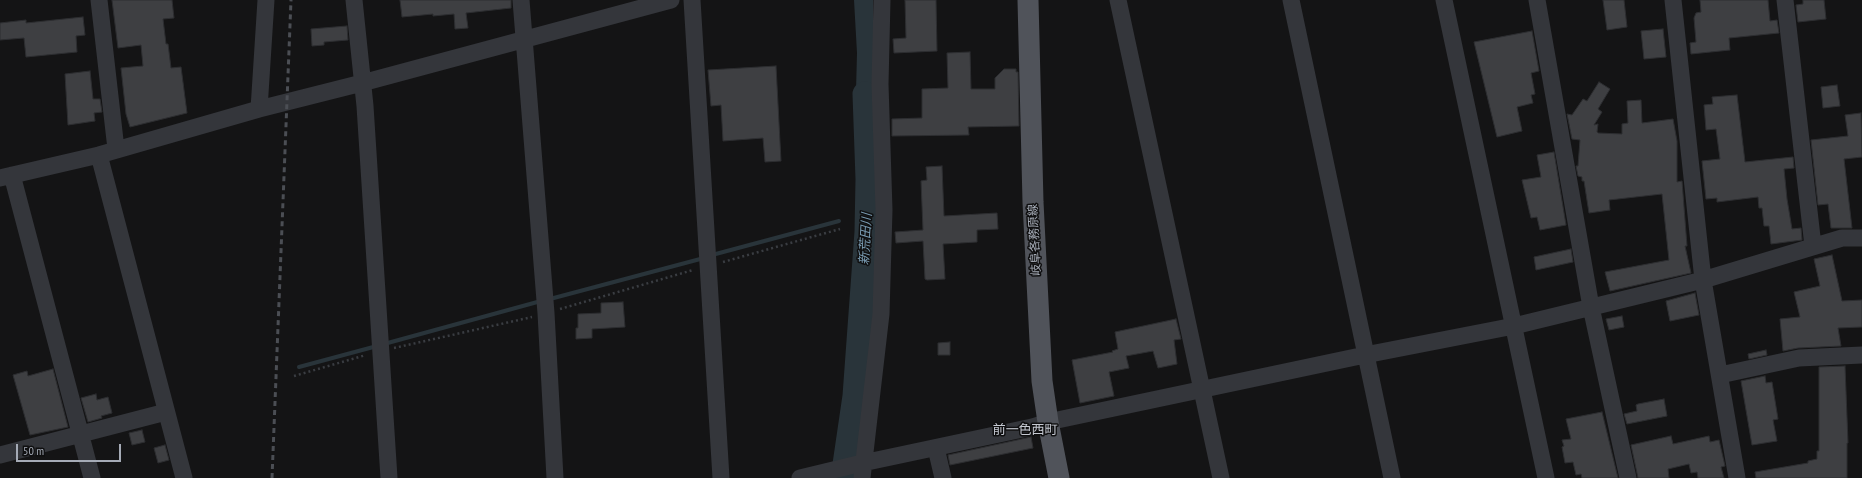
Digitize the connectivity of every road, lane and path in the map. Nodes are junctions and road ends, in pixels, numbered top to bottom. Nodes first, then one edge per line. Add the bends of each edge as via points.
1 (98, 0) edge
2 (266, 0) edge
3 (354, 0) edge
4 (521, 0) edge
5 (671, 0) edge
6 (692, 0) edge
7 (882, 0) edge
8 (1028, 0) edge
9 (1118, 0) edge
10 (1290, 0) edge
11 (1444, 0) edge
12 (1537, 0) edge
13 (1673, 0) edge
14 (1785, 0) edge
15 (526, 39) junction
16 (362, 83) junction
17 (258, 109) junction
18 (116, 149) junction
19 (99, 155) junction
20 (6, 176) edge
21 (840, 229) dead end
22 (1862, 238) edge
23 (1813, 246) junction
24 (709, 265) junction
25 (1703, 280) junction
26 (1591, 307) junction
27 (546, 313) junction
28 (1514, 326) junction
29 (380, 351) junction
30 (1365, 355) junction
31 (1862, 355) edge
32 (1720, 375) junction
33 (294, 376) dead end
34 (1201, 390) junction
35 (166, 412) junction
36 (1048, 422) junction
37 (80, 435) junction
38 (936, 448) junction
39 (0, 455) edge
40 (861, 468) edge
41 (92, 478) edge
42 (184, 478) edge
43 (389, 478) edge
44 (555, 478) edge
45 (721, 478) edge
46 (800, 478) edge
47 (943, 478) edge
48 (1059, 478) edge
49 (1220, 478) edge
50 (1392, 478) edge
51 (1546, 478) edge
52 (1628, 478) edge
53 (1737, 478) edge

1 - 18 street
2 - 17 street
3 - 16 street
4 - 15 street
5 - 15 street
6 - 24 street
7 - 40 street via 880,84 884,210 881,314
8 - 36 main road, 岐阜各務原線 via 1033,202 1042,382
9 - 34 street
10 - 30 street
11 - 28 street
12 - 26 street
13 - 25 street
14 - 23 street
15 - 16 street
15 - 27 street
16 - 17 street
16 - 29 street
17 - 18 street
18 - 19 street
19 - 20 street
19 - 35 street
20 - 37 street
21 - 24 path
22 - 23 street via 1842,238
23 - 25 street
24 - 27 path
24 - 45 street
25 - 26 street
25 - 32 street
26 - 28 street
26 - 52 street
27 - 29 path
27 - 44 street
28 - 30 street
28 - 51 street
29 - 33 path
29 - 43 street
30 - 34 street
30 - 50 street
31 - 32 street via 1799,358
32 - 53 street
34 - 36 street
34 - 49 street
35 - 37 street
35 - 42 street
36 - 38 street
36 - 48 main road, 岐阜各務原線
37 - 39 street
37 - 41 street
38 - 40 street
38 - 47 street
40 - 46 street via 830,470

